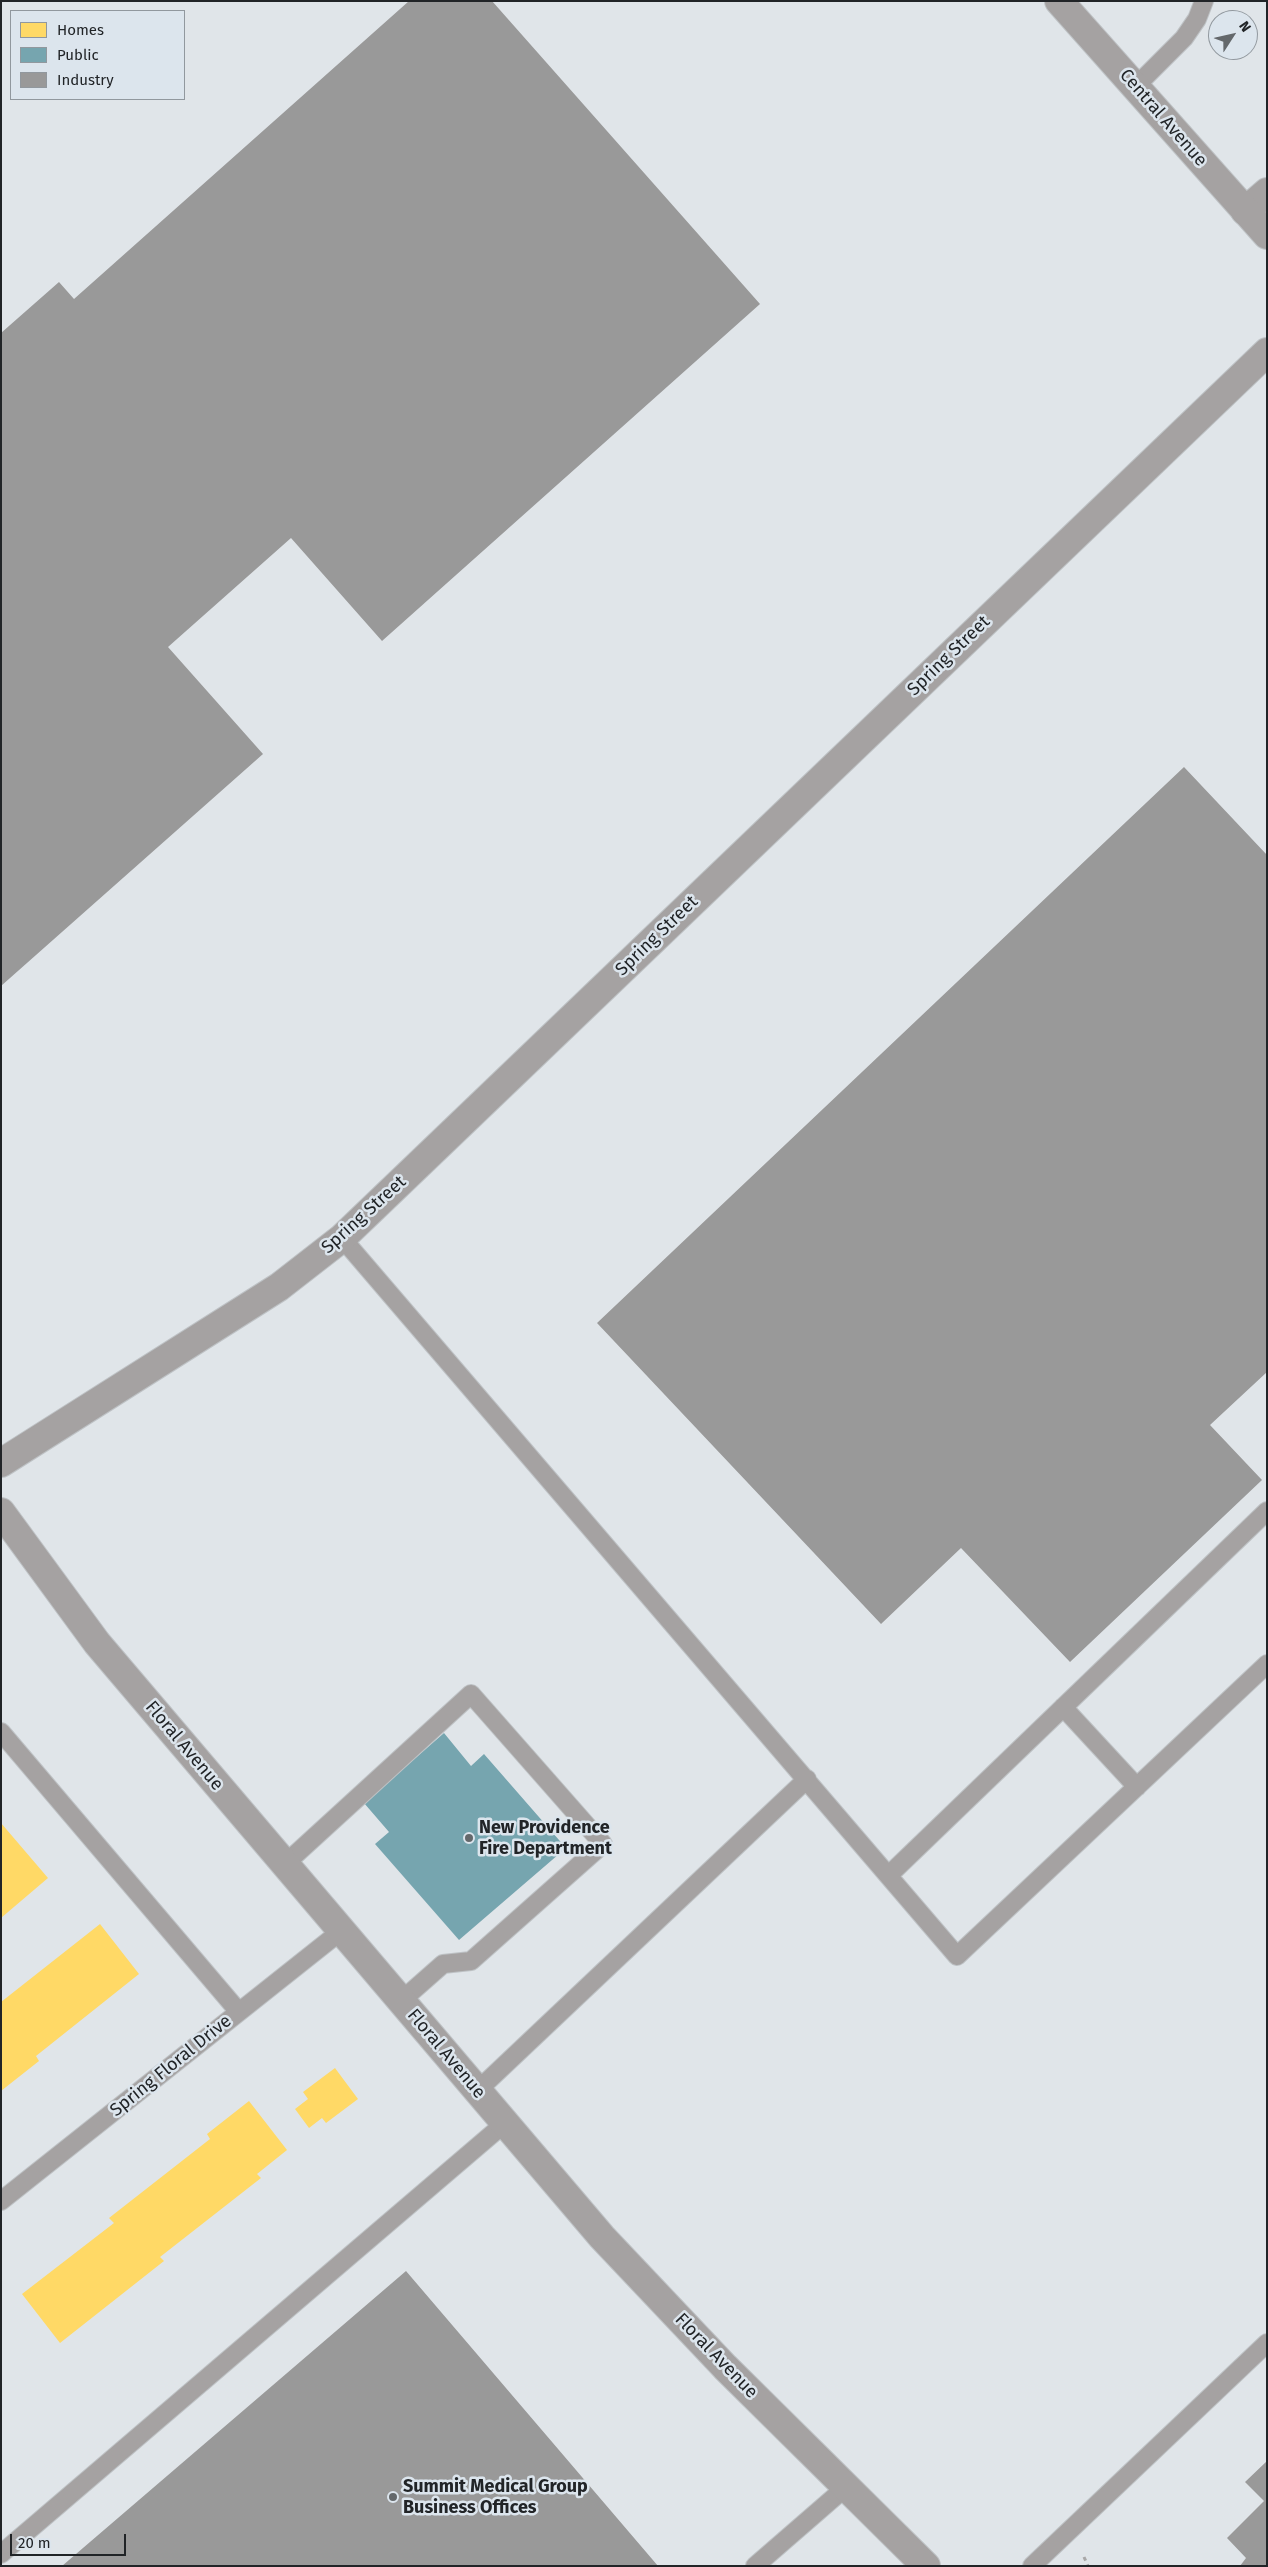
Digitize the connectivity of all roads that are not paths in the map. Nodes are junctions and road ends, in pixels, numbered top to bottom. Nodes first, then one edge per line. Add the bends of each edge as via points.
1 (1059, 1) edge
2 (1204, 1) edge
3 (1135, 87) junction
4 (1267, 192) edge
5 (1245, 211) junction
6 (1267, 235) edge
7 (1267, 352) edge
8 (342, 1238) junction
9 (1, 1463) edge
10 (1267, 1511) edge
11 (1, 1512) edge
12 (1267, 1664) edge
13 (1063, 1706) junction
14 (1, 1732) edge
15 (807, 1779) junction
16 (1137, 1786) junction
17 (285, 1864) junction
18 (889, 1875) junction
19 (341, 1931) junction
20 (401, 2001) junction
21 (239, 2012) junction
22 (477, 2091) junction
23 (505, 2123) junction
24 (1, 2201) edge
25 (1267, 2344) edge
26 (846, 2487) junction
27 (1, 2554) edge
28 (755, 2566) edge
29 (926, 2566) edge
30 (1032, 2566) edge

1 - 3 street, Central Avenue
2 - 3 lane via 1197,20 1184,38
3 - 5 street, Central Avenue
4 - 5 street
5 - 6 street, Central Avenue
7 - 8 street, Spring Street
8 - 9 street, Spring Street via 278,1287
8 - 15 lane
10 - 13 lane
11 - 17 street, Floral Avenue via 97,1643
12 - 16 lane
13 - 16 lane
13 - 18 lane
14 - 21 lane
15 - 18 lane
15 - 22 lane
16 - 18 lane via 957,1956
17 - 19 street, Floral Avenue
17 - 20 lane via 471,1694 604,1844 471,1961 443,1964
19 - 20 street, Floral Avenue
19 - 21 lane, Spring Floral Drive
20 - 22 street, Floral Avenue
21 - 24 lane, Spring Floral Drive
22 - 23 street, Floral Avenue
23 - 26 street, Floral Avenue via 602,2237 725,2367
23 - 27 lane
25 - 30 lane
26 - 28 lane
26 - 29 street, Floral Avenue

